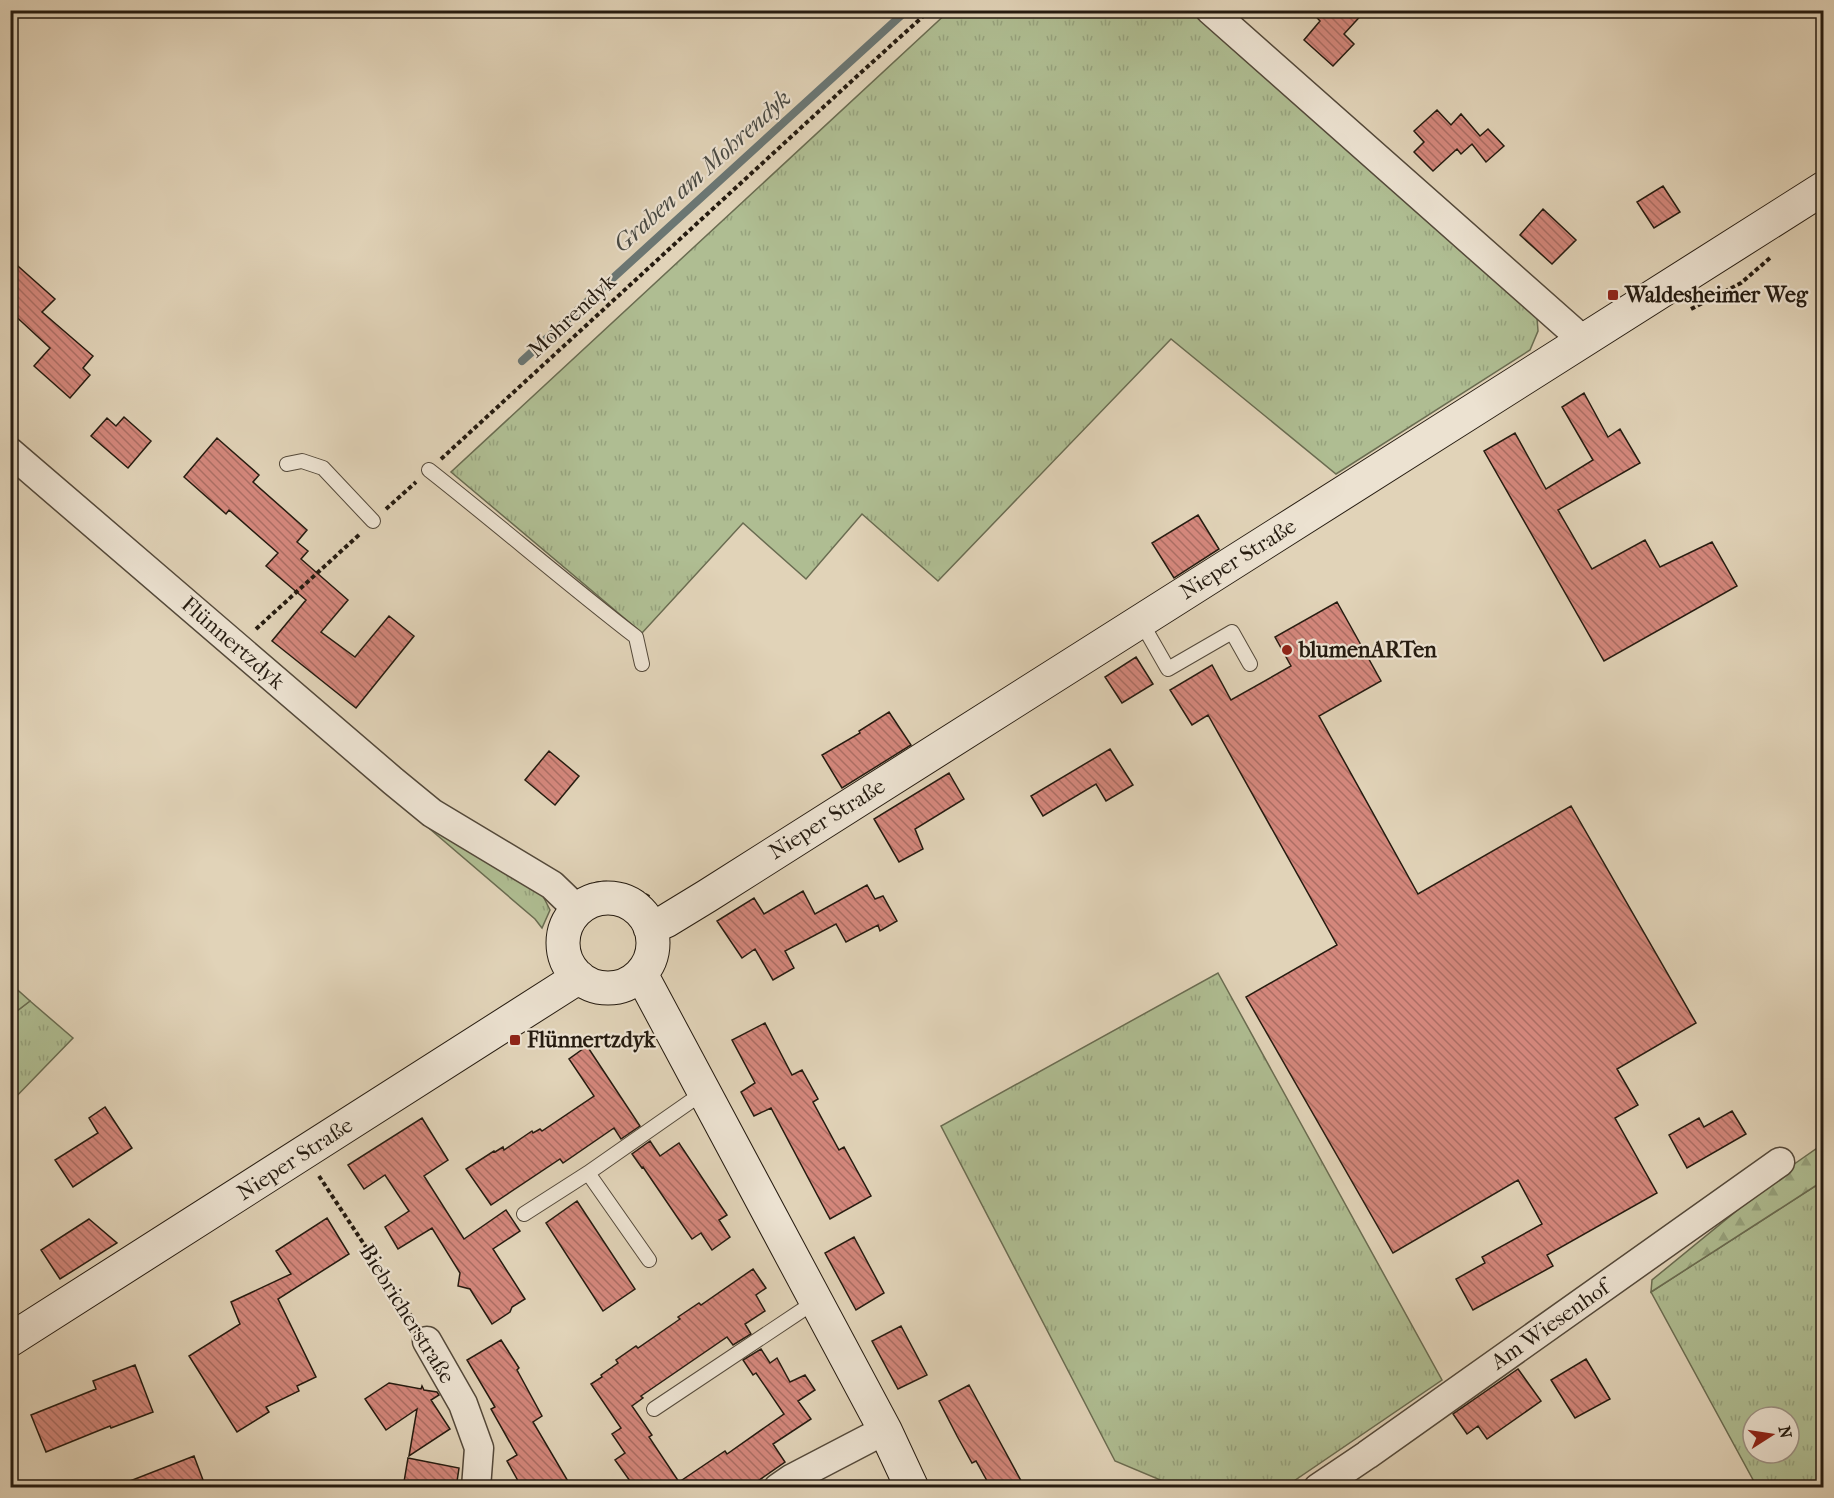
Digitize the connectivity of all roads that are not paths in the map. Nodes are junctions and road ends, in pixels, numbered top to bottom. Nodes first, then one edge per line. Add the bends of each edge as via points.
1 (1210, 10) edge
2 (1824, 188) edge
3 (1584, 341) junction
4 (10, 452) edge
5 (287, 464) dead end
6 (429, 470) road end
7 (373, 521) road end
8 (1140, 620) junction
9 (642, 664) dead end
10 (1250, 664) dead end
11 (572, 904) junction
12 (658, 924) junction
13 (572, 981) junction
14 (645, 981) junction
15 (704, 1092) junction
16 (1780, 1162) dead end
17 (588, 1173) junction
18 (524, 1214) dead end
19 (649, 1260) dead end
20 (816, 1301) junction
21 (10, 1340) edge
22 (427, 1341) road end
23 (654, 1409) dead end
24 (885, 1430) junction
25 (476, 1488) edge
26 (778, 1488) edge
27 (912, 1488) edge
28 (1318, 1488) edge

1 - 3 street
2 - 3 main road, Nieper Straße
3 - 8 main road, Nieper Straße
4 - 11 street, Flünnertzdyk via 432,813 537,874
5 - 7 lane via 302,460 323,468
6 - 9 lane via 636,637
8 - 10 lane via 1168,669 1232,632
8 - 12 main road, Nieper Straße
11 - 12 main road via 612,898 625,901
11 - 13 main road via 564,936
12 - 14 main road
13 - 14 main road via 604,988
13 - 21 main road, Nieper Straße
14 - 15 main road
15 - 17 lane
15 - 20 main road
16 - 28 street, Am Wiesenhof
17 - 18 lane
17 - 19 lane
20 - 23 lane
20 - 24 main road
22 - 25 street, Biebricherstraße via 463,1404 479,1448
24 - 26 street
24 - 27 main road

